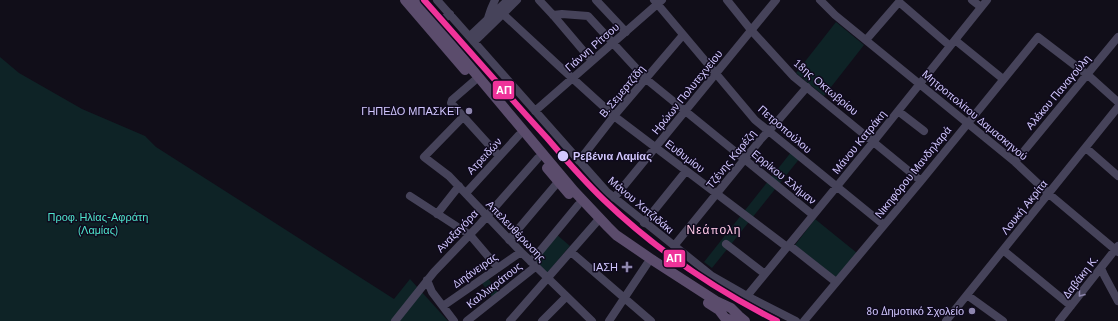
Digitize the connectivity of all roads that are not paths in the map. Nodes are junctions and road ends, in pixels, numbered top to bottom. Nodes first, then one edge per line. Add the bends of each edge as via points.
1 (405, 0) edge
2 (414, 0) edge
3 (438, 0) edge
4 (508, 0) edge
5 (517, 0) edge
6 (539, 0) edge
7 (596, 0) edge
8 (727, 0) edge
9 (776, 0) edge
10 (820, 0) edge
11 (972, 0) edge
12 (987, 0) edge
13 (492, 1) edge
14 (658, 1) edge
15 (981, 7) junction
16 (450, 14) junction
17 (503, 14) junction
18 (553, 15) junction
19 (488, 18) junction
20 (436, 25) junction
21 (751, 30) junction
22 (626, 32) junction
23 (683, 35) junction
24 (1118, 37) edge
25 (472, 39) junction
26 (866, 40) junction
27 (613, 43) junction
28 (952, 43) junction
29 (592, 61) junction
30 (716, 74) junction
31 (1086, 75) junction
32 (572, 78) junction
33 (646, 79) junction
34 (1003, 79) junction
35 (474, 81) junction
36 (920, 83) junction
37 (807, 87) junction
38 (1118, 102) edge
39 (1118, 107) edge
40 (535, 111) junction
41 (898, 111) junction
42 (686, 112) junction
43 (463, 116) junction
44 (614, 116) junction
45 (968, 122) junction
46 (768, 131) junction
47 (924, 131) dead end
48 (519, 135) junction
49 (874, 142) junction
50 (655, 148) junction
51 (1086, 148) junction
52 (499, 156) junction
53 (538, 158) junction
54 (744, 159) junction
55 (579, 161) junction
56 (1015, 162) junction
57 (686, 171) junction
58 (1118, 176) edge
59 (921, 181) junction
60 (558, 182) junction
61 (459, 186) junction
62 (836, 187) junction
63 (466, 193) junction
64 (717, 194) junction
65 (1049, 194) junction
66 (410, 196) dead end
67 (614, 198) junction
68 (578, 205) junction
69 (437, 214) junction
70 (813, 215) junction
71 (487, 216) junction
72 (597, 221) junction
73 (644, 223) junction
74 (884, 225) junction
75 (470, 235) junction
76 (509, 240) junction
77 (726, 244) dead end
78 (674, 246) junction
79 (788, 246) junction
80 (1117, 249) edge
81 (1004, 250) junction
82 (521, 252) junction
83 (570, 252) junction
84 (647, 264) junction
85 (533, 265) junction
86 (498, 268) junction
87 (1101, 268) junction
88 (765, 274) junction
89 (547, 278) junction
90 (427, 280) junction
91 (836, 282) junction
92 (967, 295) junction
93 (747, 296) junction
94 (566, 297) junction
95 (624, 298) junction
96 (1118, 301) edge
97 (443, 306) junction
98 (1072, 306) junction
99 (728, 316) edge
100 (395, 321) edge
101 (454, 321) edge
102 (466, 321) edge
103 (510, 321) edge
104 (542, 321) edge
105 (592, 321) edge
106 (609, 321) edge
107 (651, 321) edge
108 (745, 321) edge
109 (796, 321) edge
110 (804, 321) edge
111 (946, 321) edge
112 (1003, 321) edge
113 (1060, 321) edge

1 - 35 main road
2 - 20 main road
3 - 16 street, Μάνου Χατζιδάκι
4 - 19 street
5 - 17 street
6 - 18 street
7 - 22 street
8 - 21 street, 18ης Οκτωβρίου
9 - 21 street, Ηρώων Πολυτεχνείου
10 - 26 street, Μητροπολίτου Δαμασκηνού
11 - 15 street
12 - 15 street, Μάνου Κατράκη
13 - 19 street
14 - 22 street, Γιάννη Ρίτσου
14 - 23 street, Πετροπούλου
15 - 28 street, Μάνου Κατράκη
16 - 20 street
16 - 25 street, Μάνου Χατζιδάκι
17 - 25 street
17 - 32 street, Ευθυμίου
18 - 27 street, Ερρίκου Σλήμαν via 588,16
18 - 29 street
19 - 25 street
20 - 72 main road
21 - 30 street, Ηρώων Πολυτεχνείου
21 - 37 street, 18ης Οκτωβρίου via 790,73
22 - 27 street, Γιάννη Ρίτσου
23 - 30 street, Πετροπούλου
23 - 33 street, Β. Σεμερτζίδη
24 - 31 street, Αλέκου Παναγούλη
25 - 40 street, Μάνου Χατζιδάκι
26 - 28 street via 899,2
26 - 36 street, Μητροπολίτου Δαμασκηνού
27 - 29 street, Γιάννη Ρίτσου
27 - 33 street, Ερρίκου Σλήμαν
28 - 34 street
28 - 36 street, Μάνου Κατράκη
29 - 32 street, Γιάννη Ρίτσου
30 - 42 street, Ηρώων Πολυτεχνείου
30 - 46 street, Πετροπούλου
31 - 34 street, Νικηφόρου Μανδηλαρά via 1038,37
31 - 38 street
31 - 56 street, Αλέκου Παναγούλη
32 - 40 street, Γιάννη Ρίτσου
32 - 44 street, Ευθυμίου
33 - 42 street, Ερρίκου Σλήμαν
33 - 44 street, Β. Σεμερτζίδη
34 - 45 street, Νικηφόρου Μανδηλαρά
35 - 43 street via 451,103
35 - 48 main road
36 - 41 street, Μάνου Κατράκη
36 - 45 street, Μητροπολίτου Δαμασκηνού
37 - 46 street, Τζένης Καρέζη
37 - 49 street, 18ης Οκτωβρίου
39 - 51 street, Λουκή Ακρίτα
40 - 55 street, Μάνου Χατζιδάκι
41 - 47 street
41 - 49 street, Μάνου Κατράκη
42 - 50 street, Ηρώων Πολυτεχνείου
42 - 54 street, Ερρίκου Σλήμαν
43 - 52 street
43 - 61 street, Απελευθέρωσης via 424,157
44 - 50 street, Ευθυμίου
44 - 55 street, Β. Σεμερτζίδη
45 - 56 street, Μητροπολίτου Δαμασκηνού
45 - 59 street, Νικηφόρου Μανδηλαρά
46 - 54 street, Τζένης Καρέζη
46 - 62 street, Πετροπούλου
48 - 52 street, Ατρειδών
48 - 53 main road
49 - 59 street, 18ης Οκτωβρίου
49 - 62 street, Μάνου Κατράκη
50 - 57 street, Ευθυμίου
50 - 67 street, Ηρώων Πολυτεχνείου
51 - 58 street
51 - 65 street, Λουκή Ακρίτα
52 - 63 street, Ατρειδών
53 - 60 main road
53 - 71 street, Αναξαγόρα
54 - 64 street, Τζένης Καρέζη
54 - 70 street, Ερρίκου Σλήμαν
55 - 67 street, Μάνου Χατζιδάκι
56 - 65 street, Μητροπολίτου Δαμασκηνού
57 - 64 street, Ευθυμίου
57 - 73 street
59 - 74 street, Νικηφόρου Μανδηλαρά
60 - 68 main road
60 - 76 street
61 - 63 street, Απελευθέρωσης
61 - 69 street
62 - 70 street, Μάνου Κατράκη
62 - 74 street, Πετροπούλου
63 - 71 street, Απελευθέρωσης
64 - 78 street, Τζένης Καρέζη
64 - 79 street, Ευθυμίου
65 - 80 street, Μητροπολίτου Δαμασκηνού
65 - 81 street, Λουκή Ακρίτα
66 - 69 street
67 - 73 street, Μάνου Χατζιδάκι
68 - 72 main road
68 - 85 street, Καλλικράτους
69 - 75 street
70 - 79 street, Μάνου Κατράκη
71 - 75 street, Αναξαγόρα
71 - 76 street, Απελευθέρωσης
72 - 83 street
72 - 84 main road via 618,244
72 - 99 main road via 716,301
73 - 78 street, Μάνου Χατζιδάκι
74 - 91 street, Νικηφόρου Μανδηλαρά
75 - 86 street
75 - 90 street, Αναξαγόρα
76 - 82 street, Απελευθέρωσης
77 - 88 street
78 - 93 street, Μάνου Χατζιδάκι via 712,276
79 - 88 street, Μάνου Κατράκη
79 - 91 street, Ευθυμίου
80 - 87 street, Δαβάκη Κ.
81 - 92 street, Λουκή Ακρίτα
81 - 98 street
82 - 85 street, Απελευθέρωσης
82 - 86 street, Διηάνειρας
83 - 89 street
83 - 95 street
84 - 95 street
84 - 99 main road
85 - 89 street, Απελευθέρωσης
85 - 102 street, Καλλικράτους
86 - 97 street, Διηάνειρας
87 - 96 street
87 -> 98 street, Δαβάκη Κ.
88 - 93 street, Μάνου Κατράκη
89 - 94 street, Απελευθέρωσης
89 - 103 street
90 - 97 street via 432,292
90 - 100 street, Αναξαγόρα
91 - 110 street, Νικηφόρου Μανδηλαρά
92 - 111 street, Λουκή Ακρίτα
92 - 112 street
93 - 109 street, Μάνου Χατζιδάκι
94 - 104 street
94 - 105 street, Απελευθέρωσης
95 - 106 street
95 - 107 street
97 - 101 street
98 - 113 street, Δαβάκη Κ.
99 - 108 main road via 739,316

